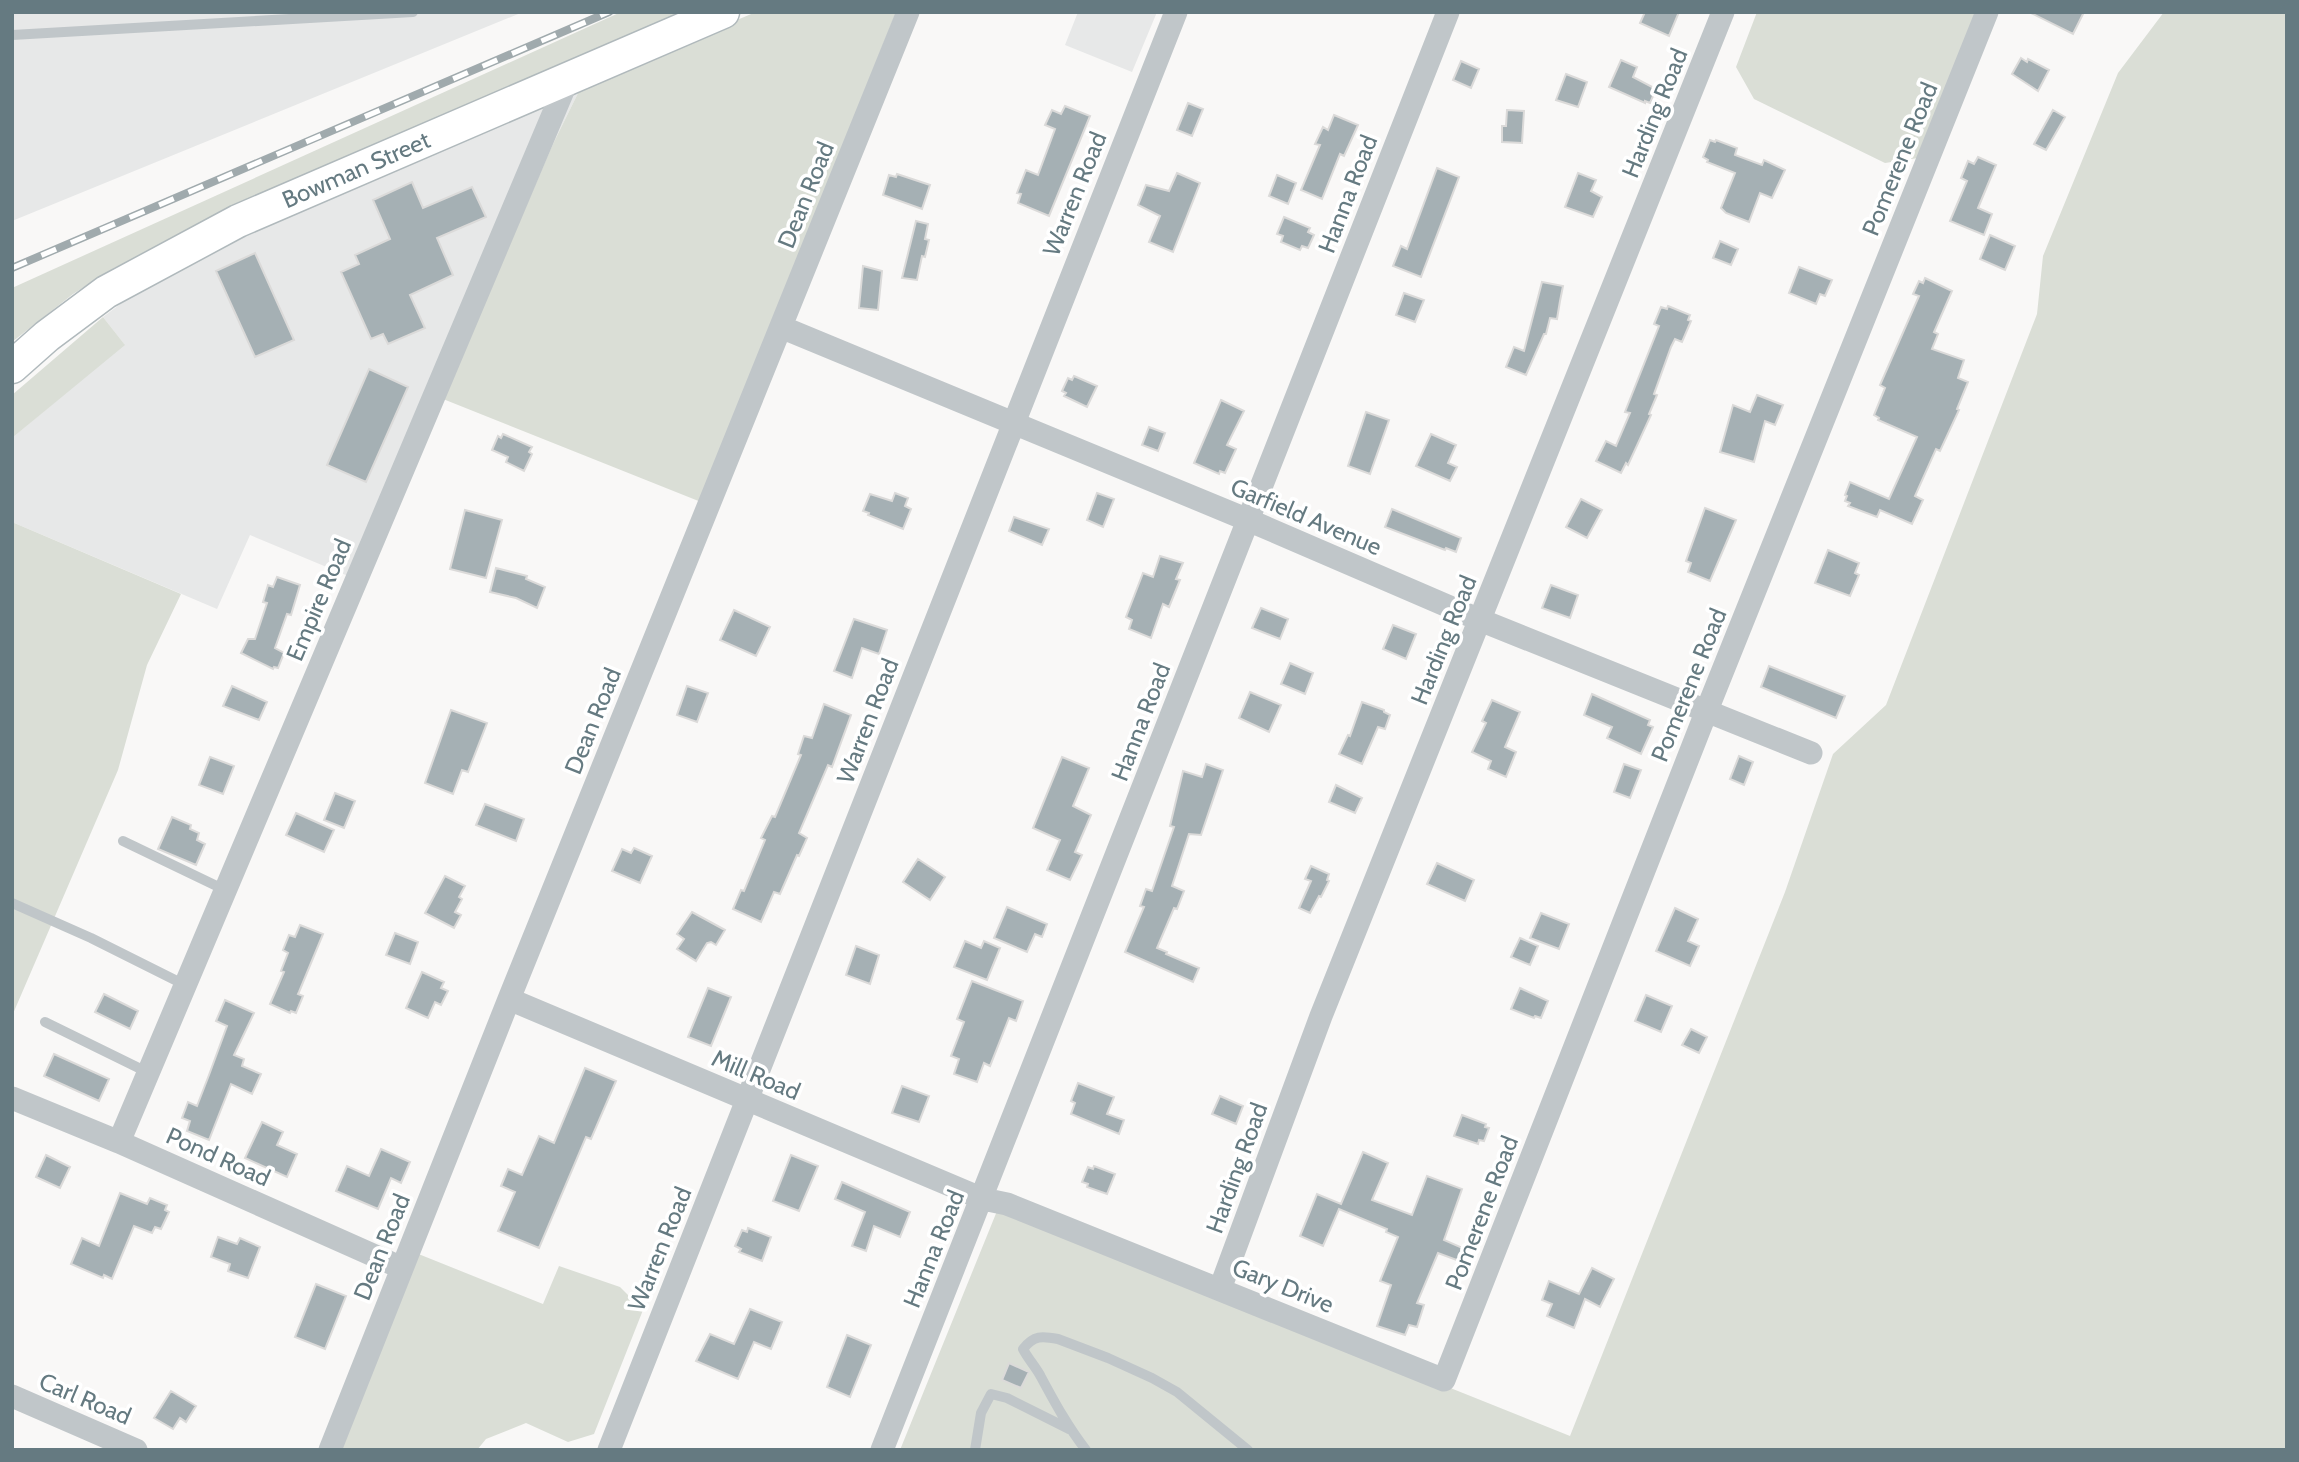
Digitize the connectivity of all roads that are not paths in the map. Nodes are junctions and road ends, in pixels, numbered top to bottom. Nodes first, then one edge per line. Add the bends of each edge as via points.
1 (413, 12) edge
2 (723, 12) edge
3 (908, 12) edge
4 (1176, 12) edge
5 (1448, 12) edge
6 (1723, 12) edge
7 (1987, 12) edge
8 (12, 35) edge
9 (568, 79) junction
10 (781, 327) junction
11 (12, 367) edge
12 (1013, 422) junction
13 (1248, 520) junction
14 (1479, 620) junction
15 (1707, 710) junction
16 (1811, 752) dead end
17 (123, 841) dead end
18 (225, 890) junction
19 (12, 903) edge
20 (185, 985) junction
21 (509, 999) junction
22 (44, 1022) dead end
23 (149, 1073) junction
24 (12, 1098) edge
25 (747, 1100) junction
26 (119, 1142) junction
27 (983, 1199) junction
28 (401, 1268) junction
29 (1220, 1289) junction
30 (1444, 1380) joint
31 (12, 1396) edge
32 (1070, 1430) junction
33 (136, 1450) edge
34 (330, 1450) edge
35 (608, 1450) edge
36 (882, 1450) edge
37 (975, 1450) edge
38 (1086, 1450) edge
39 (1248, 1450) edge

1 - 8 lane
2 - 9 street, Bowman Street
3 - 10 street, Dean Road
4 - 12 street, Warren Road
5 - 13 street, Hanna Road
6 - 14 street, Harding Road
7 - 15 street, Pomerene Road
9 - 11 street, Bowman Street via 204,238 106,292
9 - 18 street, Empire Road
10 - 12 street, Garfield Avenue
10 - 21 street, Dean Road
12 - 13 street, Garfield Avenue
12 - 25 street, Warren Road
13 - 14 street, Garfield Avenue
13 - 27 street, Hanna Road
14 - 15 street, Garfield Avenue
14 - 29 street, Harding Road via 1321,1016
15 - 16 street, Garfield Avenue
15 - 30 street, Pomerene Road
17 - 18 lane
18 - 20 street, Empire Road
19 - 20 lane
20 - 23 street, Empire Road
21 - 25 street, Mill Road
21 - 28 street, Dean Road
22 - 23 lane
23 - 26 street, Empire Road
24 - 26 street, Pond Road
25 - 27 street, Mill Road
25 - 35 street, Warren Road
26 - 28 street, Pond Road
27 - 29 street, Gary Drive via 1007,1204
27 - 36 street, Hanna Road
28 - 34 street, Dean Road
29 - 30 street, Gary Drive
31 - 33 street, Carl Road
32 - 37 lane via 991,1394 981,1413
32 - 38 lane
32 - 39 lane via 1023,1349 1030,1340 1042,1336 1058,1339 1152,1378 1177,1392

